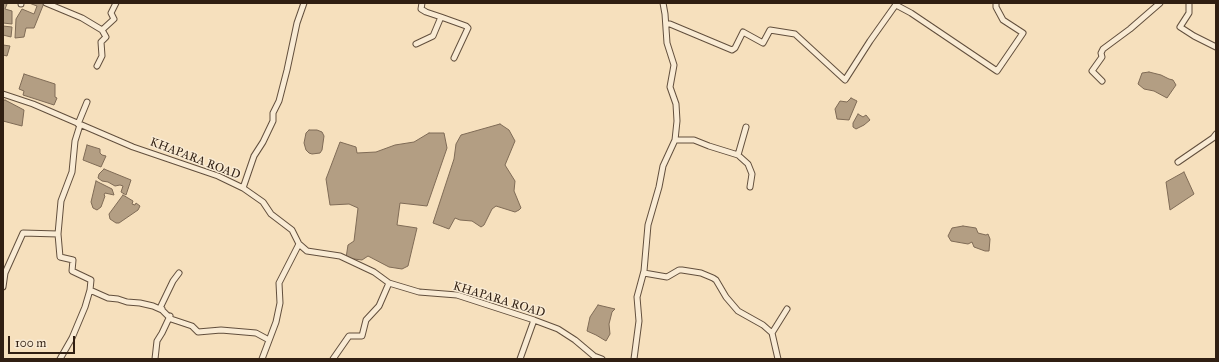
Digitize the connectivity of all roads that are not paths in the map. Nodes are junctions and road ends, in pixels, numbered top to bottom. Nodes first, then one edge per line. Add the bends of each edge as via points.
1 (46, 3) edge
2 (116, 3) edge
3 (304, 3) edge
4 (422, 3) edge
5 (662, 3) edge
6 (996, 3) edge
7 (1160, 3) edge
8 (1189, 3) edge
9 (896, 4) edge
10 (442, 17) junction
11 (666, 24) junction
12 (102, 30) junction
13 (416, 44) dead end
14 (1216, 47) edge
15 (454, 58) dead end
16 (97, 66) dead end
17 (1102, 81) dead end
18 (3, 94) edge
19 (87, 102) dead end
20 (79, 124) junction
21 (746, 127) dead end
22 (1216, 134) edge
23 (675, 140) junction
24 (738, 155) junction
25 (1178, 162) dead end
26 (750, 187) dead end
27 (242, 188) junction
28 (58, 234) junction
29 (299, 244) junction
30 (179, 273) dead end
31 (644, 273) junction
32 (390, 283) junction
33 (3, 287) edge
34 (90, 290) junction
35 (787, 309) dead end
36 (162, 310) junction
37 (170, 316) junction
38 (534, 320) junction
39 (772, 333) junction
40 (269, 340) junction
41 (60, 359) edge
42 (155, 359) edge
43 (262, 359) edge
44 (333, 359) edge
45 (520, 359) edge
46 (602, 359) edge
47 (634, 359) edge
48 (778, 359) edge

1 - 12 street
2 - 12 street via 111,13 114,19
3 - 27 street via 279,101 273,113 273,121 254,156
4 - 10 street via 421,9
5 - 11 street
6 - 9 street via 1003,20 1023,33 997,71
7 - 17 street via 1103,49 1102,57 1092,71
8 - 14 street via 1189,13 1180,27
9 - 11 street via 845,80 795,34 770,30 763,43 743,32 732,50
10 - 13 street via 433,36
10 - 15 street via 468,28
11 - 23 street via 667,43 674,65 670,87 676,104
12 - 16 street via 106,37 101,42 102,56
18 - 20 street, KHAPARA ROAD
19 - 20 street
20 - 27 street, KHAPARA ROAD via 133,147 218,176
20 - 28 street via 72,172 62,201
21 - 24 street
22 - 25 street
23 - 24 street via 694,140
23 - 31 street via 663,166 650,213
24 - 26 street via 748,164 752,174
27 - 29 street, KHAPARA ROAD via 263,202 271,214 292,230
28 - 33 street via 23,233 5,273
28 - 34 street via 60,257 73,260 72,271 91,280
29 - 32 street, KHAPARA ROAD via 307,251 340,256 374,272
29 - 40 street via 279,283 280,303
30 - 36 street via 160,308
31 - 39 street via 668,277 682,270 713,278 738,311
31 - 47 street via 637,296 639,321
32 - 38 street, KHAPARA ROAD via 418,292 457,295
32 - 44 street via 379,306 366,320 362,336 349,336
34 - 36 street via 108,298 154,306
34 - 41 street via 72,338
35 - 39 street
36 - 37 street
37 - 40 street via 192,326 198,332 221,330 256,333
37 - 42 street via 157,341
38 - 45 street
38 - 46 street, KHAPARA ROAD via 558,329 594,356
39 - 48 street
40 - 43 street

